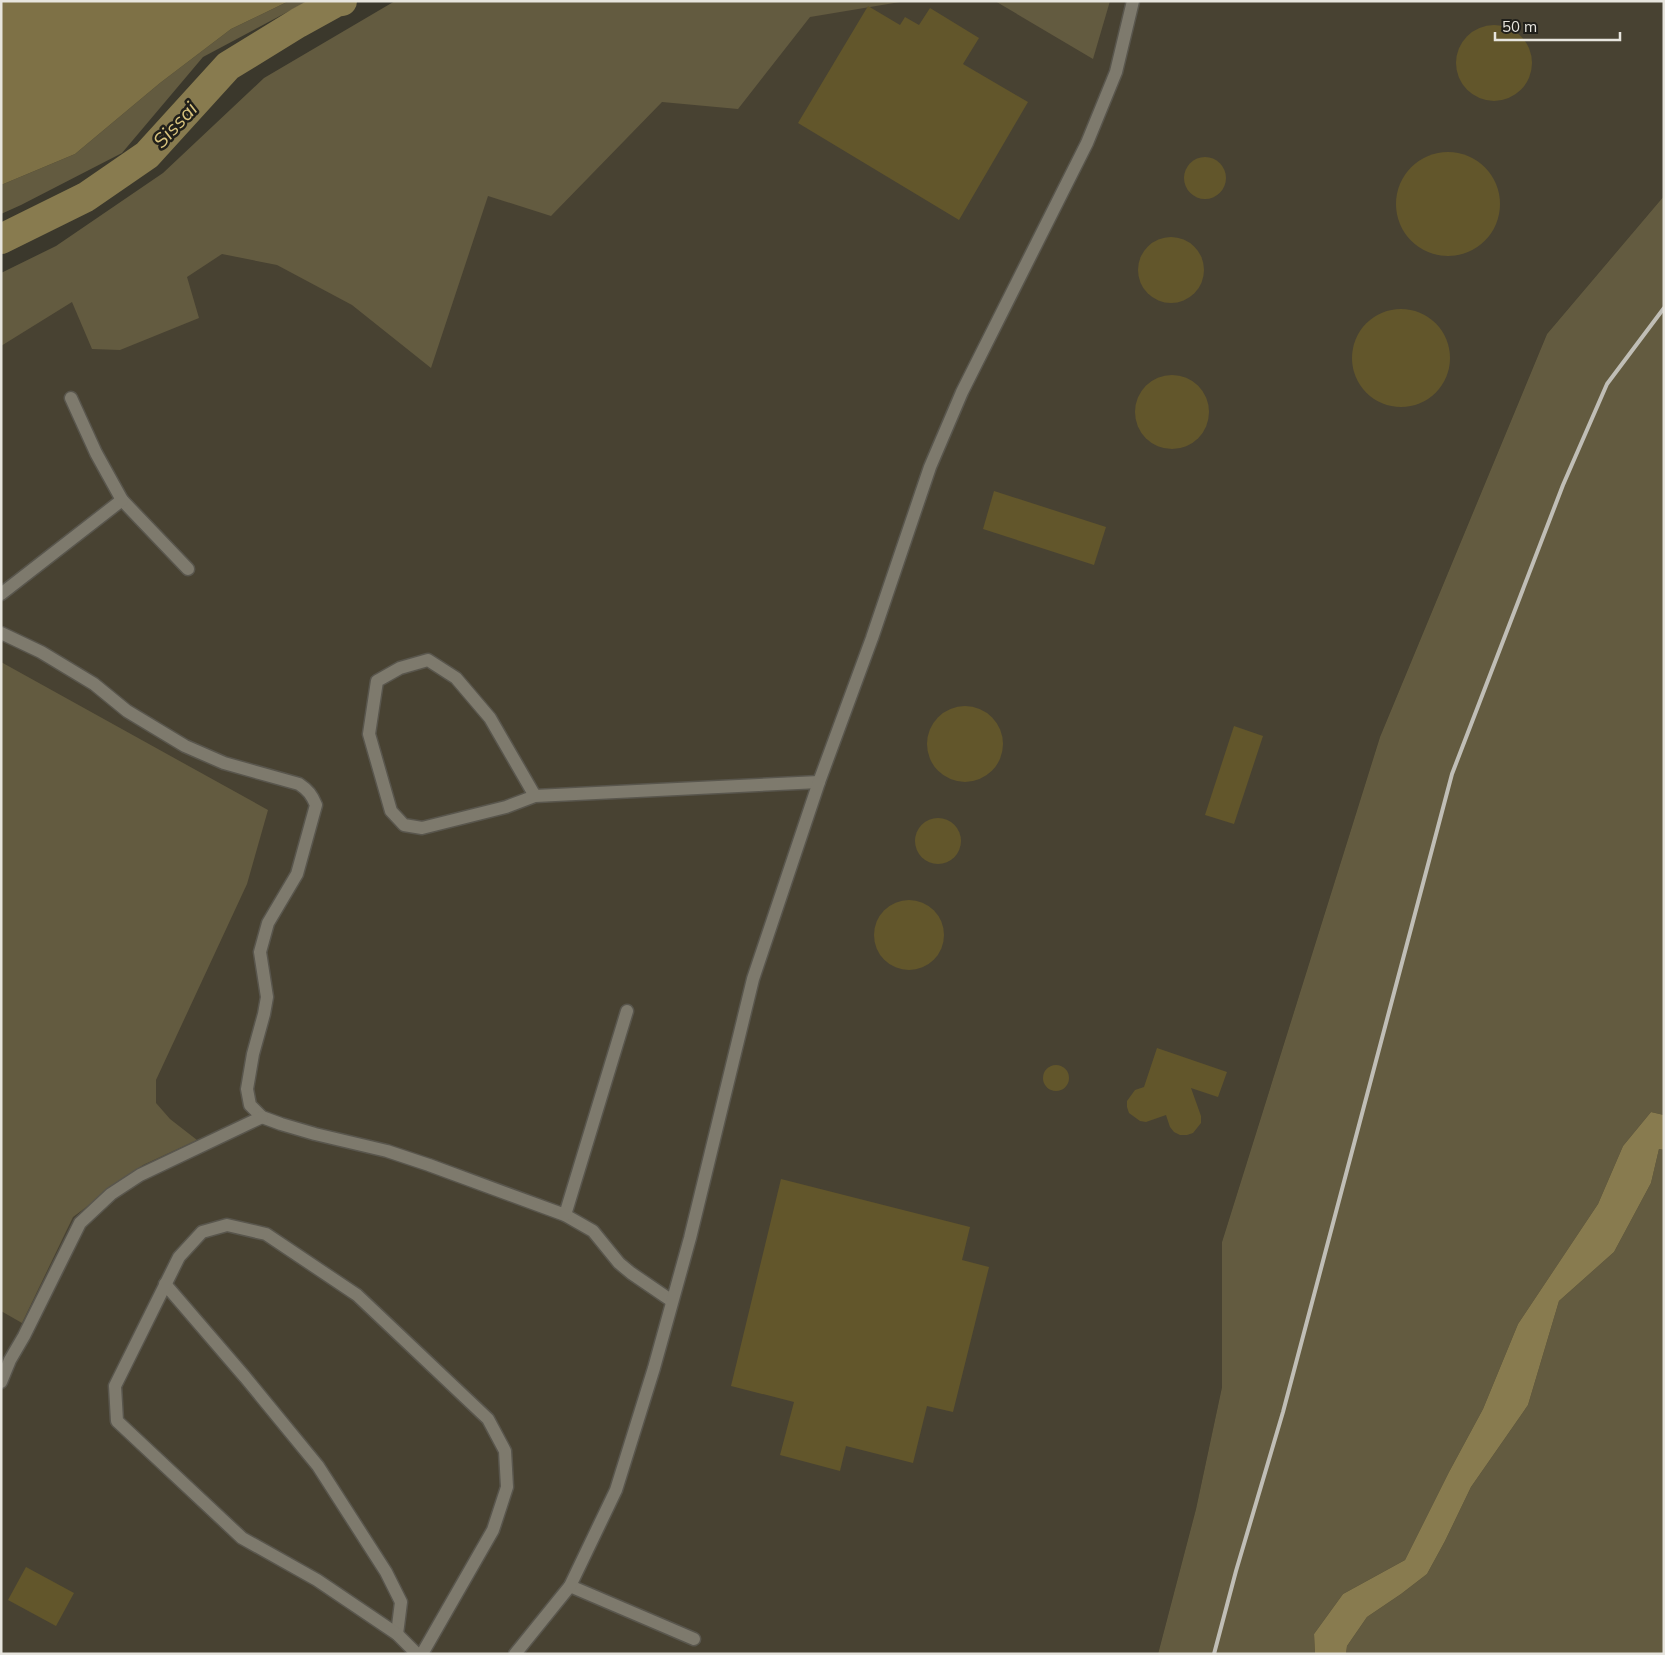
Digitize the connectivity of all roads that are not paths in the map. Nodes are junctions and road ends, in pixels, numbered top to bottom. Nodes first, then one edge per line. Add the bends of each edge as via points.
1 (1133, 1) edge
2 (71, 398) dead end
3 (122, 500) junction
4 (188, 570) dead end
5 (1, 594) edge
6 (1, 633) edge
7 (819, 782) junction
8 (535, 796) junction
9 (627, 1011) dead end
10 (262, 1117) junction
11 (565, 1215) junction
12 (165, 1284) junction
13 (672, 1301) junction
14 (1, 1382) edge
15 (570, 1586) junction
16 (397, 1634) junction
17 (694, 1639) dead end
18 (417, 1654) edge
19 (422, 1654) edge
20 (515, 1654) edge

1 - 7 street via 1116,72 1087,144 962,392 930,467
2 - 3 street
3 - 4 street
3 - 5 street
6 - 10 street via 41,652 94,684 127,711 185,746 224,763 299,784 312,796 316,805 297,874 268,924 260,952 267,997 247,1089 250,1104
7 - 8 street
7 - 13 street via 753,979
8 - 8 street via 506,807 422,828 404,825 391,811 369,734 377,681 400,668 428,660 456,678 490,718
9 - 11 street
10 - 11 street via 387,1151
10 - 14 street via 140,1174 111,1194 80,1223
11 - 13 street via 593,1231 631,1273
12 - 16 street via 318,1466 386,1572 401,1602
12 - 16 street via 115,1386 117,1421 242,1538 317,1580
12 - 19 street via 179,1257 202,1232 227,1225 266,1234 357,1295 488,1419 505,1451 507,1486 493,1530
13 - 15 street via 616,1490
15 - 17 street
15 - 20 street
16 - 18 street

